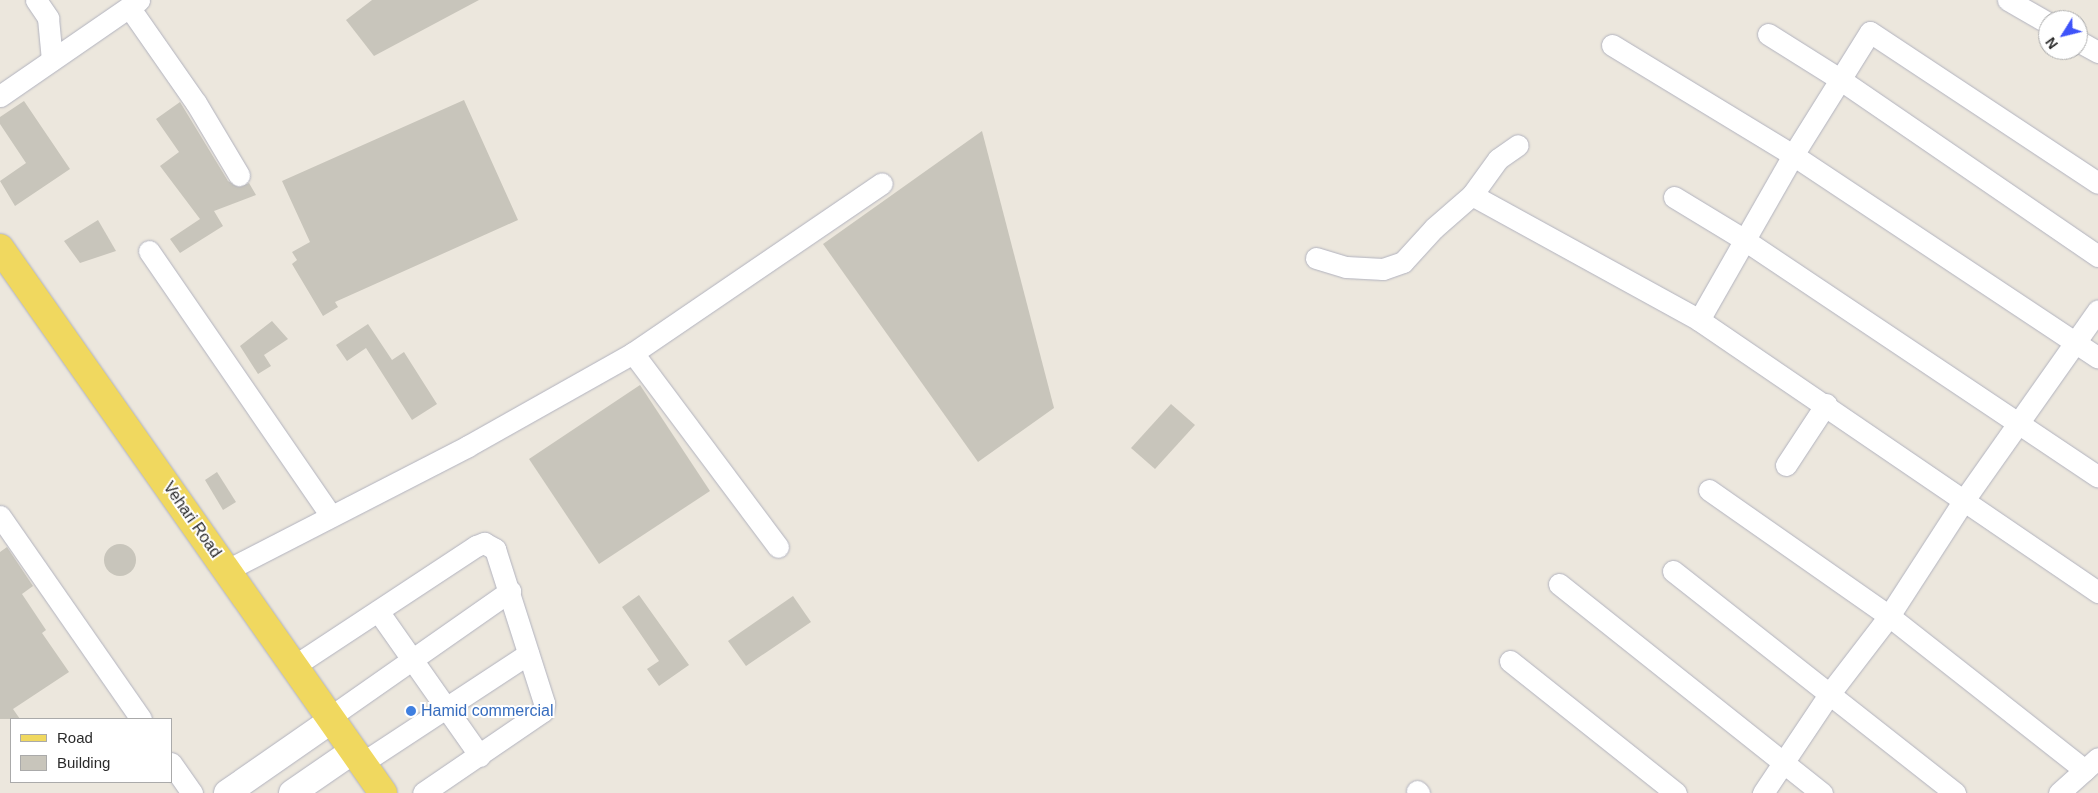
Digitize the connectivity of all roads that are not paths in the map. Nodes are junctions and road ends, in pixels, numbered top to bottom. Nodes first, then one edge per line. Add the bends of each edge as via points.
1 (36, 0) edge
2 (2008, 0) edge
3 (134, 3) edge
4 (2038, 17) edge
5 (1768, 34) dead end
6 (1612, 45) dead end
7 (52, 60) junction
8 (1838, 78) junction
9 (0, 96) edge
10 (1518, 145) dead end
11 (1793, 155) junction
12 (239, 174) dead end
13 (882, 183) dead end
14 (2098, 183) edge
15 (1472, 195) junction
16 (1674, 197) dead end
17 (1743, 239) junction
18 (0, 248) edge
19 (149, 251) dead end
20 (2098, 256) edge
21 (1316, 258) dead end
22 (2098, 310) edge
23 (1699, 320) junction
24 (2076, 342) junction
25 (633, 353) junction
26 (2098, 358) edge
27 (1826, 404) junction
28 (2018, 424) junction
29 (1786, 465) dead end
30 (2098, 477) edge
31 (1709, 490) dead end
32 (1964, 500) junction
33 (331, 516) junction
34 (1, 520) edge
35 (778, 546) dead end
36 (227, 570) junction
37 (1673, 570) dead end
38 (1559, 584) dead end
39 (510, 591) junction
40 (2098, 592) edge
41 (378, 611) junction
42 (1889, 616) junction
43 (528, 654) junction
44 (412, 660) junction
45 (1510, 661) dead end
46 (294, 666) junction
47 (1830, 693) junction
48 (446, 708) junction
49 (140, 718) edge
50 (331, 718) junction
51 (480, 756) junction
52 (358, 757) junction
53 (1783, 762) junction
54 (172, 764) edge
55 (2092, 764) edge
56 (192, 793) edge
57 (227, 793) edge
58 (292, 793) edge
59 (383, 793) edge
60 (423, 793) edge
61 (1676, 793) edge
62 (1763, 793) edge
63 (1822, 793) edge
64 (1954, 793) edge
65 (2059, 793) edge

1 - 7 street via 48,18
2 - 4 street
3 - 7 street
3 - 12 street
5 - 8 street
6 - 11 street
7 - 9 street
8 - 11 street
8 - 14 street via 1866,34 1874,33
8 - 20 street
10 - 15 street via 1498,158
11 - 17 street
11 - 24 street
13 - 25 street
15 - 21 street via 1434,228 1403,262 1383,270 1346,267
15 - 23 street
16 - 17 street
17 - 23 street
17 - 28 street
18 - 36 main road, Vehari Road
19 - 33 street
22 - 24 street
23 - 27 street
24 - 26 street
24 - 28 street
25 - 33 street via 468,446
25 - 35 street
27 - 29 street
27 - 32 street
28 - 30 street
28 - 32 street
31 - 42 street
32 - 40 street
32 - 42 street
33 - 36 street
34 - 49 street
36 - 46 main road, Vehari Road
37 - 47 street
38 - 53 street
39 - 41 street via 495,549 484,543
39 - 43 street
39 - 44 street
41 - 44 street
41 - 46 street
42 - 47 street
42 - 55 street
43 - 48 street
43 - 51 street via 544,703 543,711
44 - 48 street
44 - 50 street
45 - 61 street
46 - 50 main road, Vehari Road
47 - 53 street
47 - 64 street
48 - 51 street
48 - 52 street
50 - 52 main road, Vehari Road
50 - 57 street
51 - 60 street
52 - 58 street
52 - 59 main road, Vehari Road
53 - 62 street
53 - 63 street
54 - 56 street
55 - 65 street

